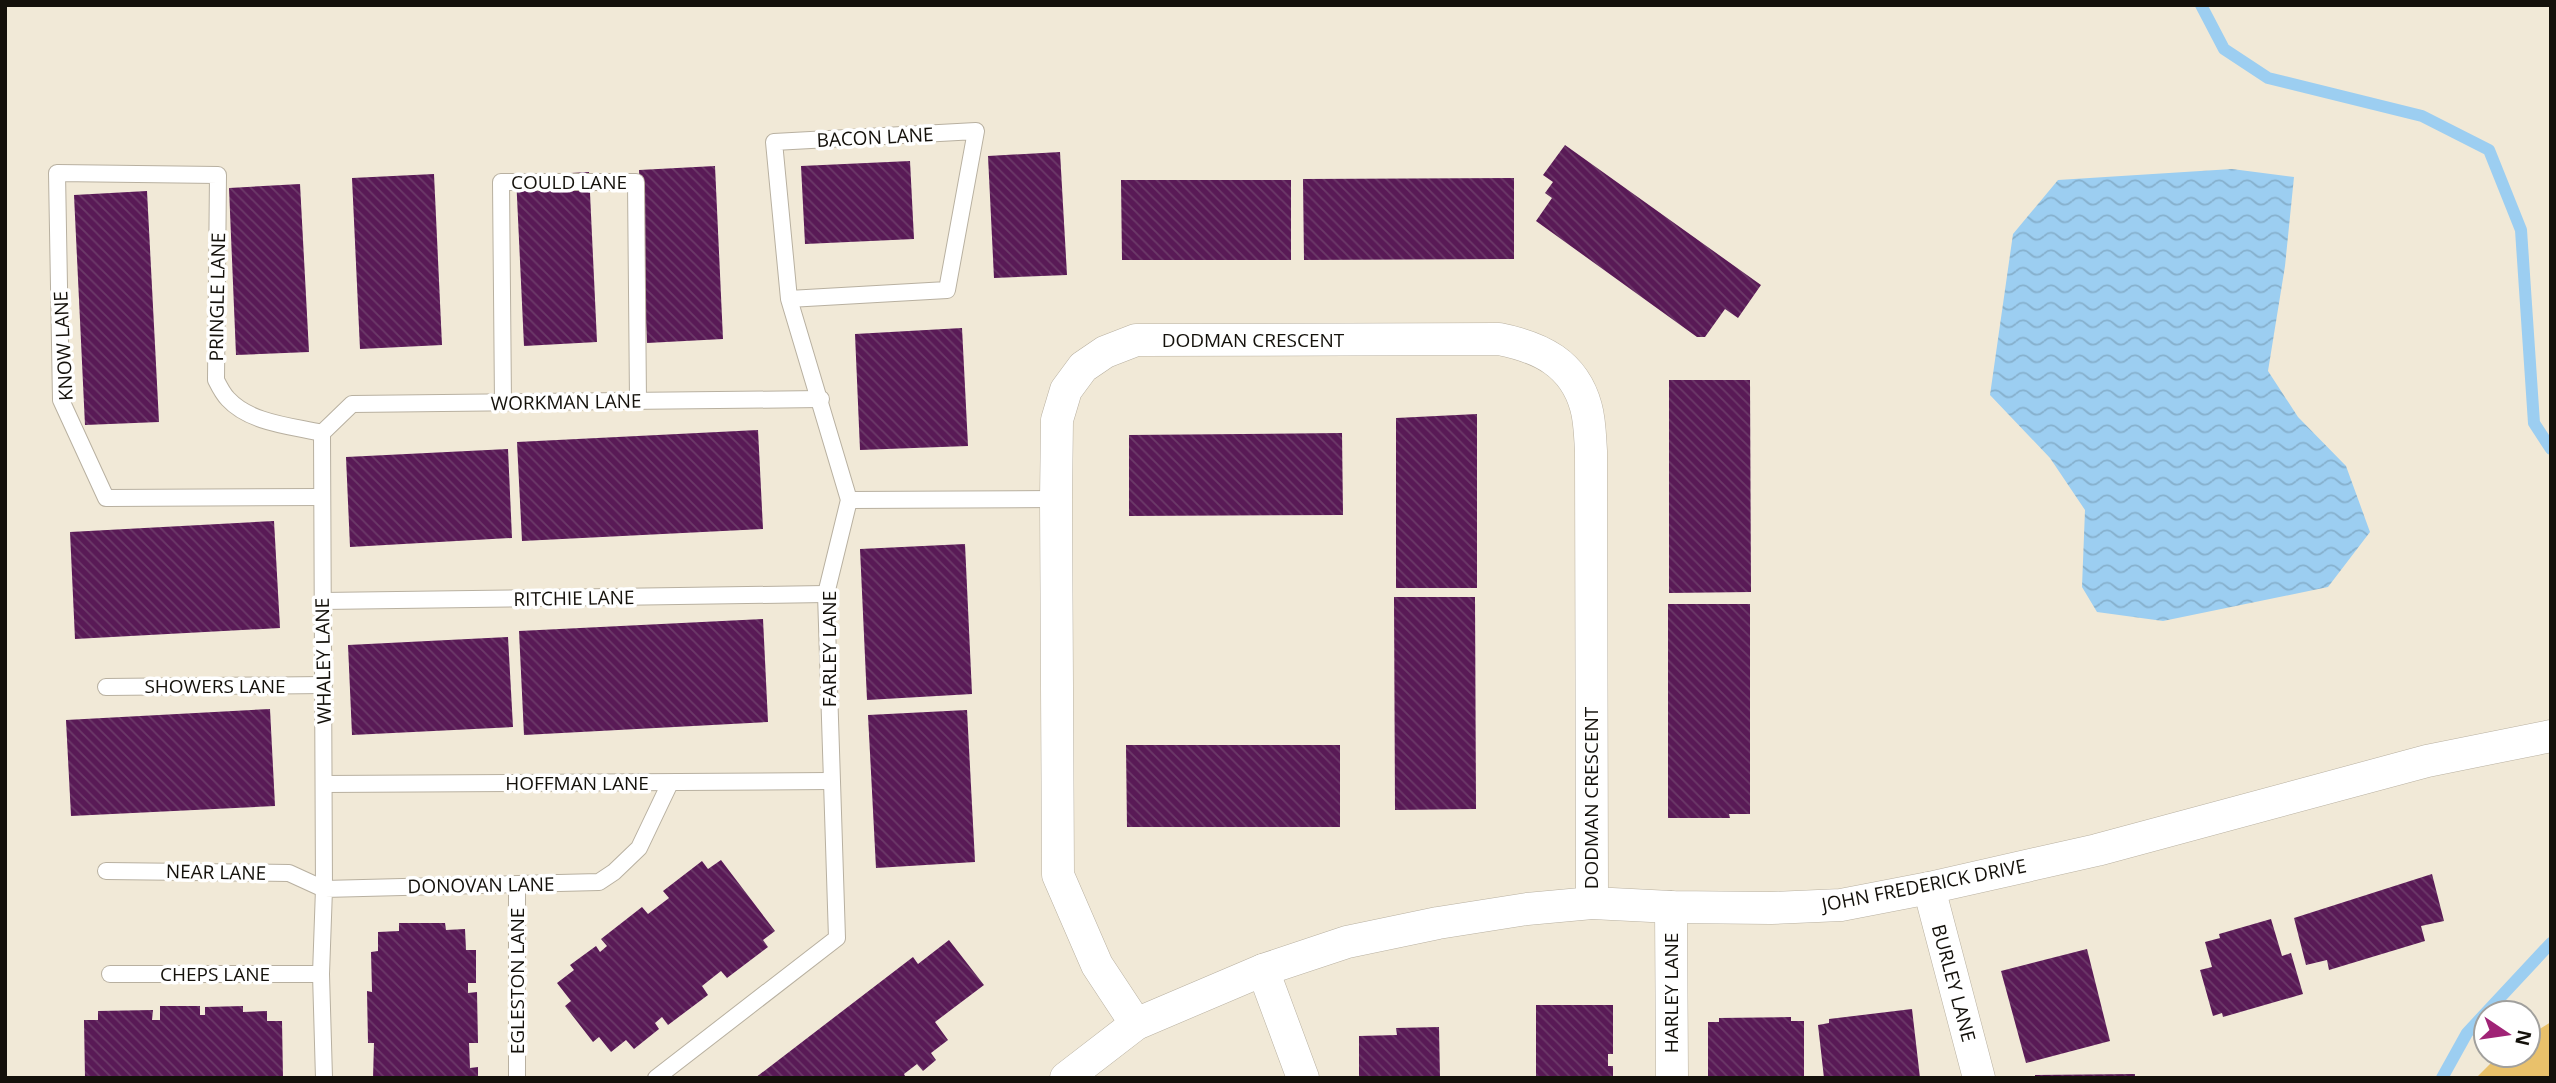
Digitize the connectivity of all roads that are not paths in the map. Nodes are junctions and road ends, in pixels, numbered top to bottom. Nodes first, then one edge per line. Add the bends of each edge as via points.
1 (774, 142) joint
2 (218, 175) joint
3 (789, 299) junction
4 (821, 399) junction
5 (638, 401) junction
6 (503, 403) junction
7 (322, 433) junction
8 (321, 497) junction
9 (1056, 499) junction
10 (849, 500) junction
11 (826, 594) junction
12 (322, 601) junction
13 (324, 685) junction
14 (106, 687) dead end
15 (2551, 736) edge
16 (830, 781) junction
17 (670, 783) junction
18 (324, 784) junction
19 (106, 871) dead end
20 (516, 885) junction
21 (1929, 888) junction
22 (324, 889) junction
23 (1592, 903) junction
24 (1671, 907) junction
25 (1264, 970) junction
26 (110, 974) dead end
27 (321, 974) junction
28 (1136, 1024) junction
29 (324, 1078) edge
30 (517, 1078) edge
31 (656, 1078) edge
32 (1066, 1078) edge
33 (1304, 1078) edge
34 (1672, 1078) edge
35 (1979, 1078) edge

1 - 3 lane, FARLEY LANE
1 - 3 lane, BACON LANE via 976,131 947,290
2 - 7 lane, PRINGLE LANE via 216,380 228,399 248,413
2 - 8 lane, KNOW LANE via 57,173 61,400 106,498
3 - 4 lane, FARLEY LANE
4 - 5 lane, WORKMAN LANE
4 - 10 lane, FARLEY LANE
5 - 6 lane, WORKMAN LANE
5 - 6 lane, COULD LANE via 636,182 501,182
6 - 7 lane, WORKMAN LANE via 352,404
7 - 8 lane, WHALEY LANE
8 - 12 lane, WHALEY LANE
9 - 10 lane
9 - 23 street, DODMAN CRESCENT via 1057,420 1066,390 1083,367 1136,340 1499,339 1528,345 1557,360 1576,383 1586,407 1591,451
9 - 28 street, DODMAN CRESCENT via 1058,875 1097,965
10 - 11 lane, FARLEY LANE
11 - 12 lane, RITCHIE LANE
11 - 16 lane, FARLEY LANE
12 - 13 lane, WHALEY LANE
13 - 14 lane, SHOWERS LANE
13 - 18 lane, WHALEY LANE
15 - 21 street, JOHN FREDERICK DRIVE via 2427,761 2096,850
16 - 17 lane, HOFFMAN LANE
16 - 31 lane, FARLEY LANE via 837,938
17 - 18 lane, HOFFMAN LANE
17 - 20 lane, DONOVAN LANE via 639,848 599,882
18 - 22 lane, WHALEY LANE
19 - 22 lane, NEAR LANE via 289,873
20 - 22 lane, DONOVAN LANE
20 - 30 lane, EGLESTON LANE
21 - 24 street, JOHN FREDERICK DRIVE via 1840,905
21 - 35 street, BURLEY LANE
22 - 27 lane
23 - 24 street, JOHN FREDERICK DRIVE
23 - 25 street, JOHN FREDERICK DRIVE via 1438,923 1346,942
24 - 34 street, HARLEY LANE
25 - 28 street, JOHN FREDERICK DRIVE
25 - 33 street
26 - 27 lane, CHEPS LANE
27 - 29 lane
28 - 32 street, JOHN FREDERICK DRIVE

